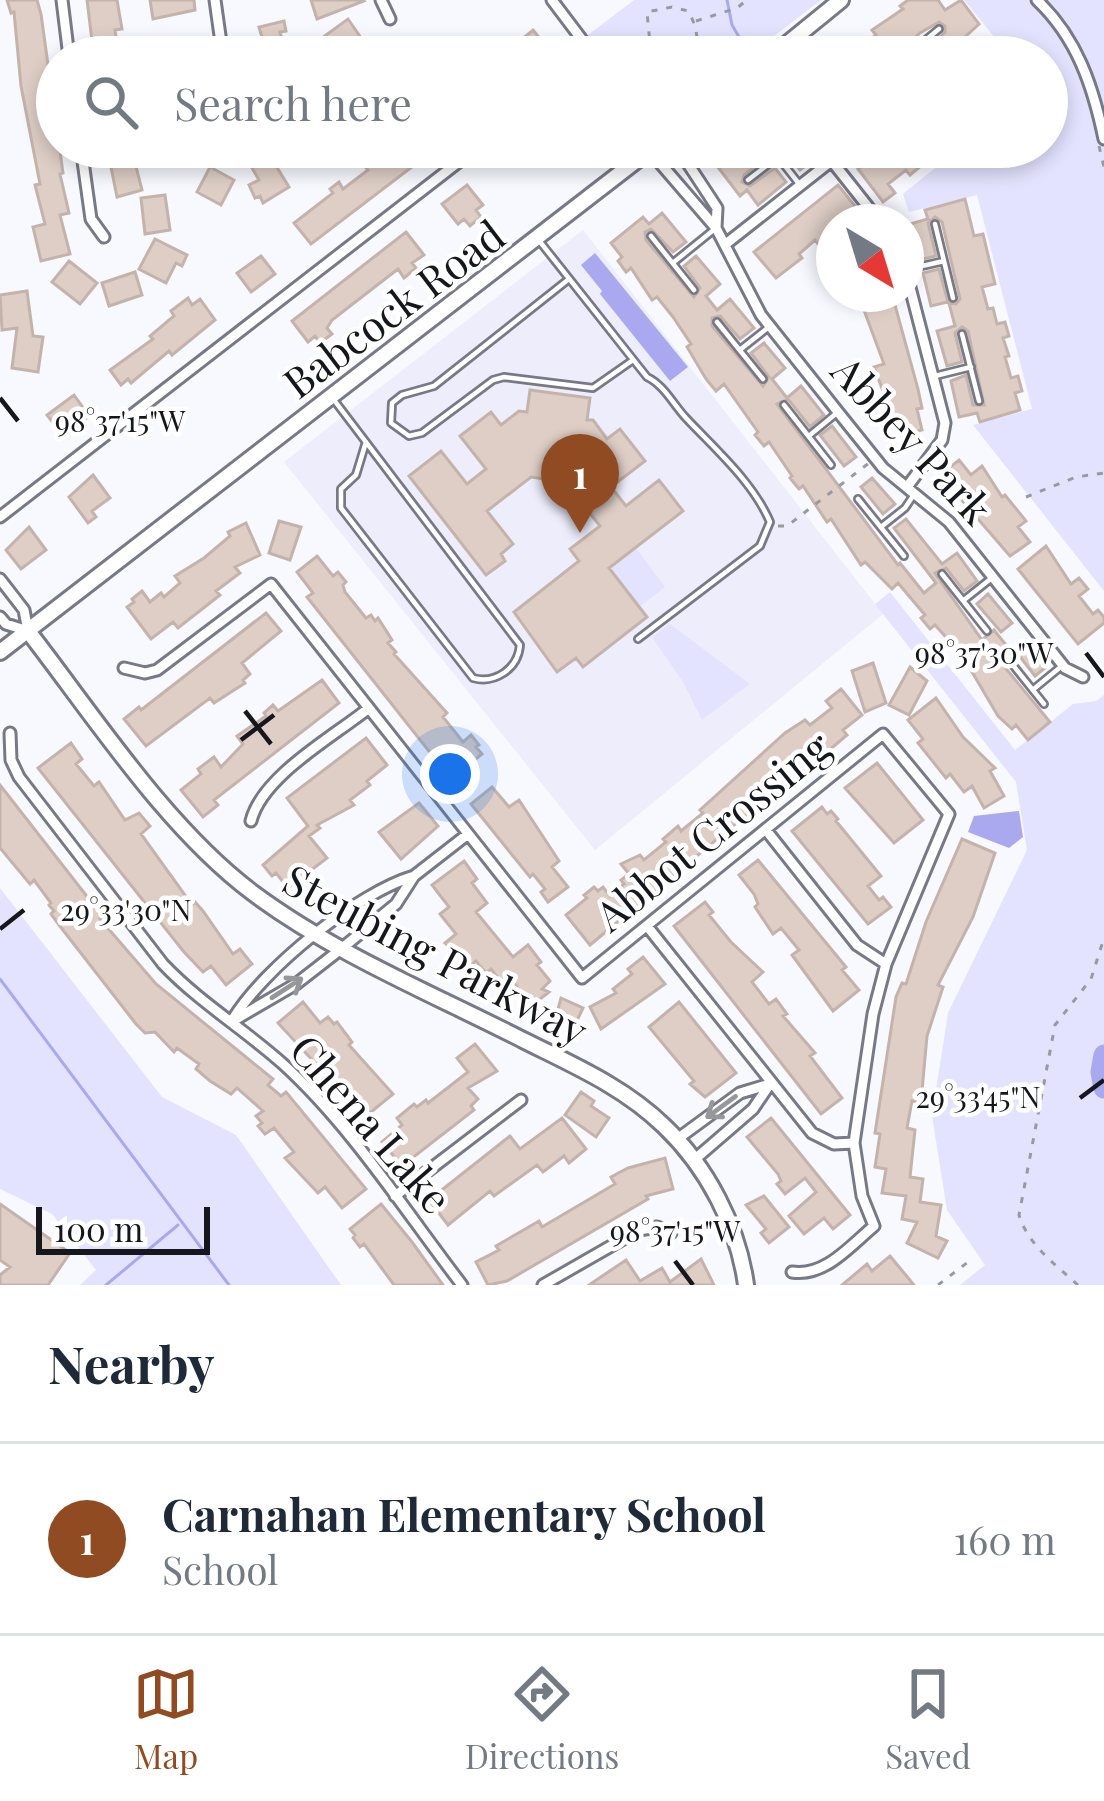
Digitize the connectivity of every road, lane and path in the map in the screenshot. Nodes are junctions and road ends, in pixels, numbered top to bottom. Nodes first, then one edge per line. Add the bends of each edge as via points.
1 (62, 0) edge
2 (215, 0) edge
3 (381, 0) edge
4 (552, 0) edge
5 (746, 0) edge
6 (841, 0) edge
7 (1037, 0) edge
8 (822, 7) edge
9 (390, 19) dead end
10 (695, 22) junction
11 (939, 29) dead end
12 (66, 36) edge
13 (220, 36) edge
14 (579, 36) edge
15 (648, 36) edge
16 (696, 36) edge
17 (792, 36) edge
18 (931, 36) edge
19 (1067, 36) edge
20 (1068, 38) edge
21 (1104, 139) edge
22 (84, 168) edge
23 (451, 168) edge
24 (630, 168) edge
25 (664, 168) edge
26 (692, 168) edge
27 (764, 168) edge
28 (786, 168) edge
29 (822, 168) edge
30 (838, 168) edge
31 (698, 176) junction
32 (748, 180) dead end
33 (800, 185) junction
34 (681, 190) junction
35 (866, 204) edge
36 (935, 224) dead end
37 (716, 228) junction
38 (652, 236) dead end
39 (104, 237) dead end
40 (537, 238) junction
41 (727, 243) junction
42 (944, 261) junction
43 (673, 263) junction
44 (924, 266) edge
45 (569, 279) junction
46 (694, 290) dead end
47 (953, 298) dead end
48 (917, 312) edge
49 (717, 322) dead end
50 (770, 326) junction
51 (962, 334) dead end
52 (740, 350) junction
53 (633, 360) junction
54 (970, 367) junction
55 (933, 376) junction
56 (763, 379) dead end
57 (331, 396) junction
58 (980, 401) dead end
59 (784, 405) dead end
60 (838, 412) junction
61 (809, 436) junction
62 (366, 442) junction
63 (875, 458) junction
64 (831, 465) dead end
65 (1104, 473) edge
66 (911, 490) junction
67 (1026, 497) dead end
68 (858, 499) dead end
69 (0, 517) edge
70 (778, 526) dead end
71 (881, 527) junction
72 (904, 556) dead end
73 (942, 574) dead end
74 (993, 578) junction
75 (0, 579) edge
76 (963, 601) junction
77 (0, 617) edge
78 (28, 631) junction
79 (987, 631) dead end
80 (638, 639) dead end
81 (0, 652) edge
82 (1012, 664) dead end
83 (1063, 665) junction
84 (124, 668) dead end
85 (1083, 676) dead end
86 (1033, 689) junction
87 (1044, 704) dead end
88 (369, 708) junction
89 (10, 733) dead end
90 (250, 821) dead end
91 (766, 830) junction
92 (468, 834) junction
93 (414, 876) junction
94 (646, 926) junction
95 (317, 935) junction
96 (1104, 938) edge
97 (341, 949) junction
98 (886, 964) junction
99 (231, 1022) junction
100 (770, 1084) junction
101 (521, 1100) dead end
102 (676, 1140) junction
103 (854, 1143) junction
104 (693, 1160) junction
105 (395, 1196) junction
106 (671, 1233) dead end
107 (971, 1259) dead end
108 (792, 1272) dead end
109 (462, 1285) edge
110 (544, 1285) edge
111 (746, 1285) edge
112 (938, 1285) edge
113 (1078, 1285) edge

1 - 12 street
2 - 13 street
3 - 9 street
4 - 14 street
5 - 10 path
6 - 8 street
7 - 19 street
8 - 17 street
10 - 15 path via 688,11 655,8 647,12
10 - 16 path
11 - 18 lane
20 - 21 street
22 - 39 street via 91,220
23 - 69 street
24 - 40 street, Babcock Road
25 - 34 street, Abbey Park
26 - 31 street, Abbey Park
27 - 32 lane
28 - 33 lane
29 - 33 street
30 - 35 street
31 - 34 lane
31 - 37 street, Abbey Park via 717,208
33 - 41 street
34 - 37 street, Abbey Park
36 - 42 lane
37 - 41 street, Abbey Park
37 - 43 lane
38 - 43 lane
40 - 45 lane
40 - 57 street, Babcock Road
41 - 50 street, Abbey Park
42 - 44 lane
42 - 47 lane
43 - 46 lane
45 - 53 lane
45 - 53 lane via 434,386 392,403 391,423 409,436 422,433 504,377 593,388
48 - 55 street
49 - 52 lane
50 - 52 lane
50 - 60 street, Abbey Park
51 - 54 lane
52 - 56 lane
53 - 80 lane via 714,445 770,522 760,546
54 - 55 lane
54 - 58 lane
55 - 66 street via 942,440
57 - 62 lane
57 - 78 street, Babcock Road
59 - 61 lane
60 - 61 lane
60 - 63 street, Abbey Park
61 - 64 lane
62 - 62 lane via 356,475 340,489 341,508 472,678 495,679 514,664 520,645
63 - 66 street, Abbey Park
63 - 70 path
65 - 67 path
66 - 71 lane via 905,508
66 - 74 street, Abbey Park
68 - 71 lane
71 - 72 lane
73 - 76 lane
74 - 76 lane
74 - 83 street, Abbey Park
75 - 78 street via 24,610
76 - 79 lane
77 - 78 street
78 - 81 street, Babcock Road
78 - 95 street, Steubing Parkway via 176,820 250,891
82 - 86 lane
83 - 85 street, Abbey Park
83 - 86 lane
84 - 88 street via 157,670 271,584
86 - 87 lane
88 - 90 street via 269,786
88 - 92 street
89 - 99 street, Chena Lake via 19,777 163,964
91 - 94 street, Abbot Crossing
91 - 98 street via 857,945
91 - 98 street, Abbot Crossing via 884,734 949,814
92 - 93 street
92 - 94 street, Abbot Crossing via 520,909 582,977
93 - 95 street via 384,887
93 - 97 street via 396,904
94 - 100 street
95 - 97 street, Steubing Parkway
95 - 99 street via 261,981
96 - 113 path via 1091,979 1054,1024 1018,1215
99 -> 97 street
97 - 102 street, Steubing Parkway via 618,1089
98 - 103 street
99 - 105 street, Chena Lake via 309,1090
100 -> 102 street via 740,1093
100 - 103 street via 812,1133
100 - 104 street
101 - 105 street
102 - 104 street, Steubing Parkway
103 - 108 street via 874,1226 821,1269
104 - 111 street, Steubing Parkway via 735,1238
105 - 109 street, Chena Lake
106 - 110 street via 639,1230
107 - 112 path

